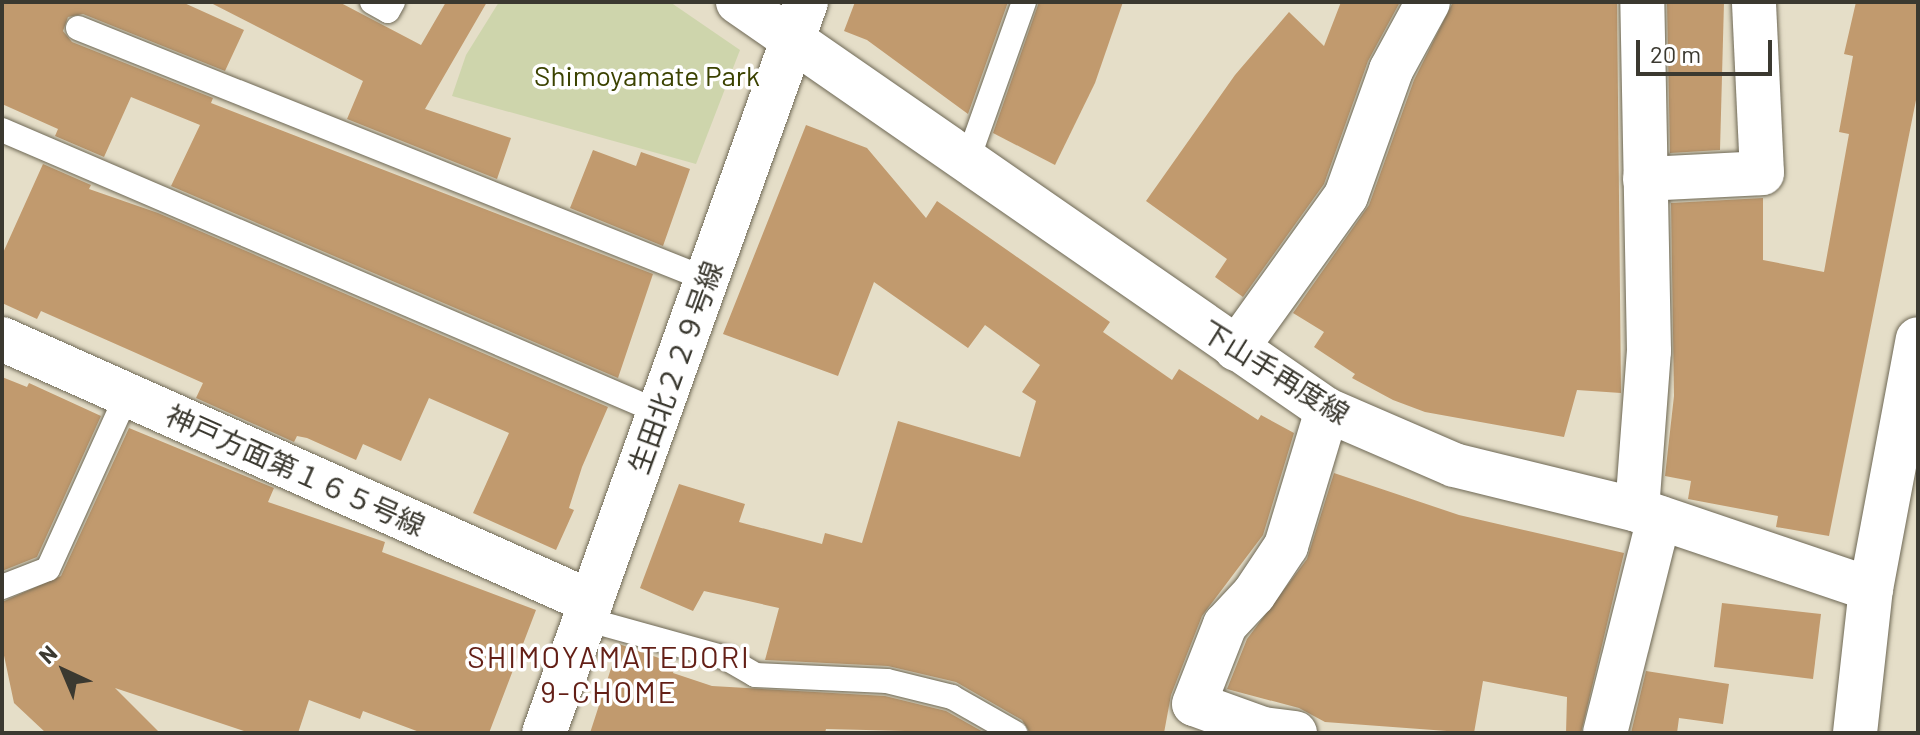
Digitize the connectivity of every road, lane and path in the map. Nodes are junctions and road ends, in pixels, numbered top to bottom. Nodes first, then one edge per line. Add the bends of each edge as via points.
1 (372, 2) edge
2 (393, 2) edge
3 (738, 2) edge
4 (1024, 2) edge
5 (1428, 2) edge
6 (1642, 2) edge
7 (1754, 2) edge
8 (799, 20) edge
9 (78, 28) dead end
10 (2, 130) edge
11 (967, 162) junction
12 (1645, 179) junction
13 (706, 279) junction
14 (2, 339) edge
15 (1918, 339) edge
16 (1236, 349) junction
17 (127, 395) junction
18 (1327, 410) junction
19 (659, 412) junction
20 (1648, 514) junction
21 (2, 587) edge
22 (1871, 589) junction
23 (588, 610) junction
24 (544, 733) edge
25 (1015, 733) edge
26 (1295, 733) edge
27 (1605, 733) edge
28 (1855, 733) edge

1 - 2 lane via 388,11
3 - 8 street, 下山手再度線
4 - 11 lane
5 - 16 street via 1391,70 1346,196
6 - 12 street
7 - 12 street via 1762,173
8 - 11 street, 下山手再度線
8 - 13 street, 生田北２２９号線
9 - 13 lane
10 - 19 lane
11 - 16 street, 下山手再度線
12 - 20 street
13 - 19 street, 生田北２２９号線
14 - 17 street, 神戸方面第１６５号線
15 - 22 street
16 - 18 street, 下山手再度線
17 - 21 lane via 48,569
17 - 23 street, 神戸方面第１６５号線
18 - 20 street, 下山手再度線 via 1454,465
18 - 26 street via 1286,546 1254,594 1225,625 1194,704 1263,729
19 - 23 street, 生田北２２９号線
20 - 22 street, 下山手再度線
20 - 27 street
22 - 28 street
23 - 24 street, 生田北２２９号線
23 - 25 lane via 726,658 755,675 887,681 952,697

